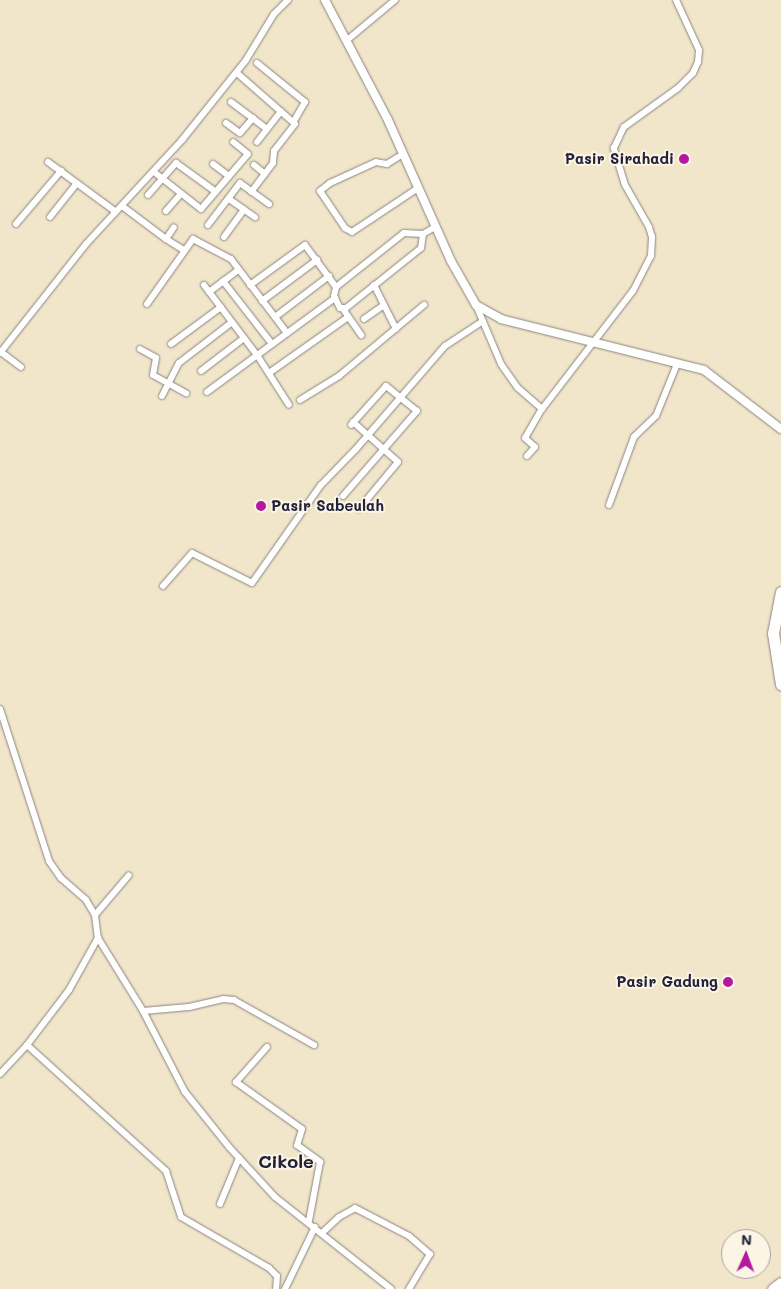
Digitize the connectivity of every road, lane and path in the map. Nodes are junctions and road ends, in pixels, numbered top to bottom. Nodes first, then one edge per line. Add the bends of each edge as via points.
1 (288, 0) edge
2 (325, 0) edge
3 (395, 0) edge
4 (676, 0) edge
5 (346, 42) junction
6 (257, 64) dead end
7 (237, 73) junction
8 (231, 102) dead end
9 (281, 111) junction
10 (253, 118) junction
11 (294, 121) junction
12 (226, 123) dead end
13 (267, 129) junction
14 (233, 142) dead end
15 (257, 142) dead end
16 (403, 154) junction
17 (48, 162) dead end
18 (213, 164) dead end
19 (254, 165) dead end
20 (61, 171) junction
21 (154, 172) junction
22 (265, 174) junction
23 (229, 176) junction
24 (162, 179) junction
25 (77, 183) junction
26 (418, 188) junction
27 (216, 192) junction
28 (251, 192) junction
29 (181, 194) junction
30 (148, 195) dead end
31 (229, 199) junction
32 (269, 204) dead end
33 (122, 206) junction
34 (244, 209) junction
35 (166, 211) dead end
36 (116, 212) junction
37 (50, 217) dead end
38 (255, 217) dead end
39 (16, 224) dead end
40 (208, 225) dead end
41 (174, 227) dead end
42 (436, 227) junction
43 (423, 234) junction
44 (224, 237) dead end
45 (166, 239) junction
46 (184, 251) junction
47 (317, 260) junction
48 (238, 270) junction
49 (329, 276) junction
50 (223, 281) junction
51 (204, 285) dead end
52 (250, 285) junction
53 (374, 286) junction
54 (336, 287) junction
55 (209, 292) junction
56 (335, 298) junction
57 (262, 301) junction
58 (147, 304) dead end
59 (424, 305) dead end
60 (476, 305) junction
61 (384, 306) junction
62 (220, 307) junction
63 (343, 309) junction
64 (275, 317) junction
65 (348, 317) junction
66 (364, 319) dead end
67 (483, 321) junction
68 (232, 322) junction
69 (396, 329) junction
70 (287, 333) junction
71 (360, 335) dead end
72 (244, 338) junction
73 (593, 342) junction
74 (171, 344) dead end
75 (272, 344) junction
76 (140, 349) dead end
77 (0, 353) edge
78 (257, 355) junction
79 (676, 364) junction
80 (22, 367) dead end
81 (201, 371) dead end
82 (269, 372) junction
83 (168, 384) junction
84 (207, 392) dead end
85 (186, 393) dead end
86 (162, 396) dead end
87 (401, 397) junction
88 (300, 400) dead end
89 (289, 405) dead end
90 (542, 409) junction
91 (781, 430) edge
92 (368, 436) junction
93 (383, 449) junction
94 (527, 456) dead end
95 (343, 496) dead end
96 (608, 505) dead end
97 (359, 509) dead end
98 (163, 586) dead end
99 (781, 592) edge
100 (781, 618) edge
101 (781, 657) edge
102 (781, 684) edge
103 (1, 713) edge
104 (129, 875) dead end
105 (94, 915) junction
106 (98, 938) junction
107 (143, 1011) junction
108 (27, 1045) junction
109 (314, 1045) dead end
110 (267, 1046) dead end
111 (0, 1074) edge
112 (239, 1158) junction
113 (220, 1204) dead end
114 (309, 1221) junction
115 (315, 1226) junction
116 (323, 1232) junction
117 (781, 1283) edge
118 (276, 1289) edge
119 (284, 1289) edge
120 (392, 1289) edge
121 (409, 1289) edge
122 (773, 1289) edge

1 - 7 street via 274,14
2 - 5 street
3 - 5 street
4 - 73 street via 696,41 698,62 693,73 678,88 624,127 614,148 625,185 649,227 651,256 633,291
5 - 16 street
6 - 11 street via 305,102
7 - 9 street
7 - 21 street
8 - 10 street
9 - 11 street
9 - 13 street
10 - 12 street via 240,133
10 - 13 street
11 - 22 street via 294,127 274,152 274,161
13 - 15 street
14 - 23 street via 248,154
16 - 26 street
16 - 26 street via 387,164 376,162 330,183 320,191 345,228 352,232
17 - 20 street
18 - 23 street
19 - 22 street
20 - 25 street
20 - 39 street
21 - 24 street
21 - 33 street
22 - 28 street
23 - 27 street
24 - 27 street via 176,163
24 - 29 street
24 - 30 street
25 - 36 street
25 - 37 street
26 - 42 street
27 - 29 street via 201,209
28 - 31 street via 240,184
28 - 32 street
29 - 35 street
31 - 34 street
31 - 40 street
33 - 36 street
33 - 45 street
34 - 38 street
34 - 44 street
36 - 77 street via 86,244
41 - 45 street
42 - 43 street
42 - 60 street
43 - 53 street via 421,248
43 - 54 street via 404,233
45 - 46 street
46 - 48 street via 193,239 226,255
46 - 58 street
47 - 49 street
47 - 52 street via 305,245
47 - 57 street
48 - 50 street
48 - 52 street
49 - 54 street
49 - 64 street
50 - 55 street
50 - 75 street
51 - 55 street
52 - 57 street
53 - 61 street
53 - 63 street
54 - 56 street
55 - 62 street
56 - 63 street
56 - 70 street
57 - 64 street
59 - 69 street
60 - 67 street
60 - 73 street via 501,320
61 - 66 street
61 - 69 street
62 - 68 street
62 - 74 street
63 - 65 street
64 - 70 street
65 - 71 street
65 - 82 street
67 - 87 street via 445,346
67 - 90 street via 501,364 518,388
68 - 72 street
68 - 83 street via 179,363
69 - 88 street via 339,376
70 - 75 street
72 - 78 street
72 - 81 street
73 - 79 street
73 - 90 street
75 - 78 street
76 - 83 street via 156,357 152,375
77 - 80 street
78 - 82 street
78 - 84 street
79 - 91 street via 704,370
79 - 96 street via 656,416 634,437
82 - 89 street
83 - 85 street
83 - 86 street
87 - 92 street
87 - 92 street via 386,386 352,424
87 - 93 street via 416,411
90 - 94 street via 526,438 535,447
92 - 93 street
92 - 98 street via 321,485 252,583 192,553
93 - 95 street
93 - 97 street via 398,462
99 - 102 highway via 773,633
100 - 101 highway
103 - 105 street via 49,861 61,878 86,900
104 - 105 street
105 - 106 street
106 - 107 street
106 - 108 street via 69,990
107 - 109 street via 234,1000
107 - 112 street via 185,1092
108 - 111 street
108 - 118 street via 166,1172 181,1217 269,1268 276,1276
110 - 114 street via 236,1082 302,1129 297,1145 321,1164
112 - 113 street
112 - 114 street via 275,1197
114 - 115 street
115 - 116 street
115 - 119 street
116 - 120 street
116 - 121 street via 355,1208 410,1236 430,1254
117 - 122 highway

